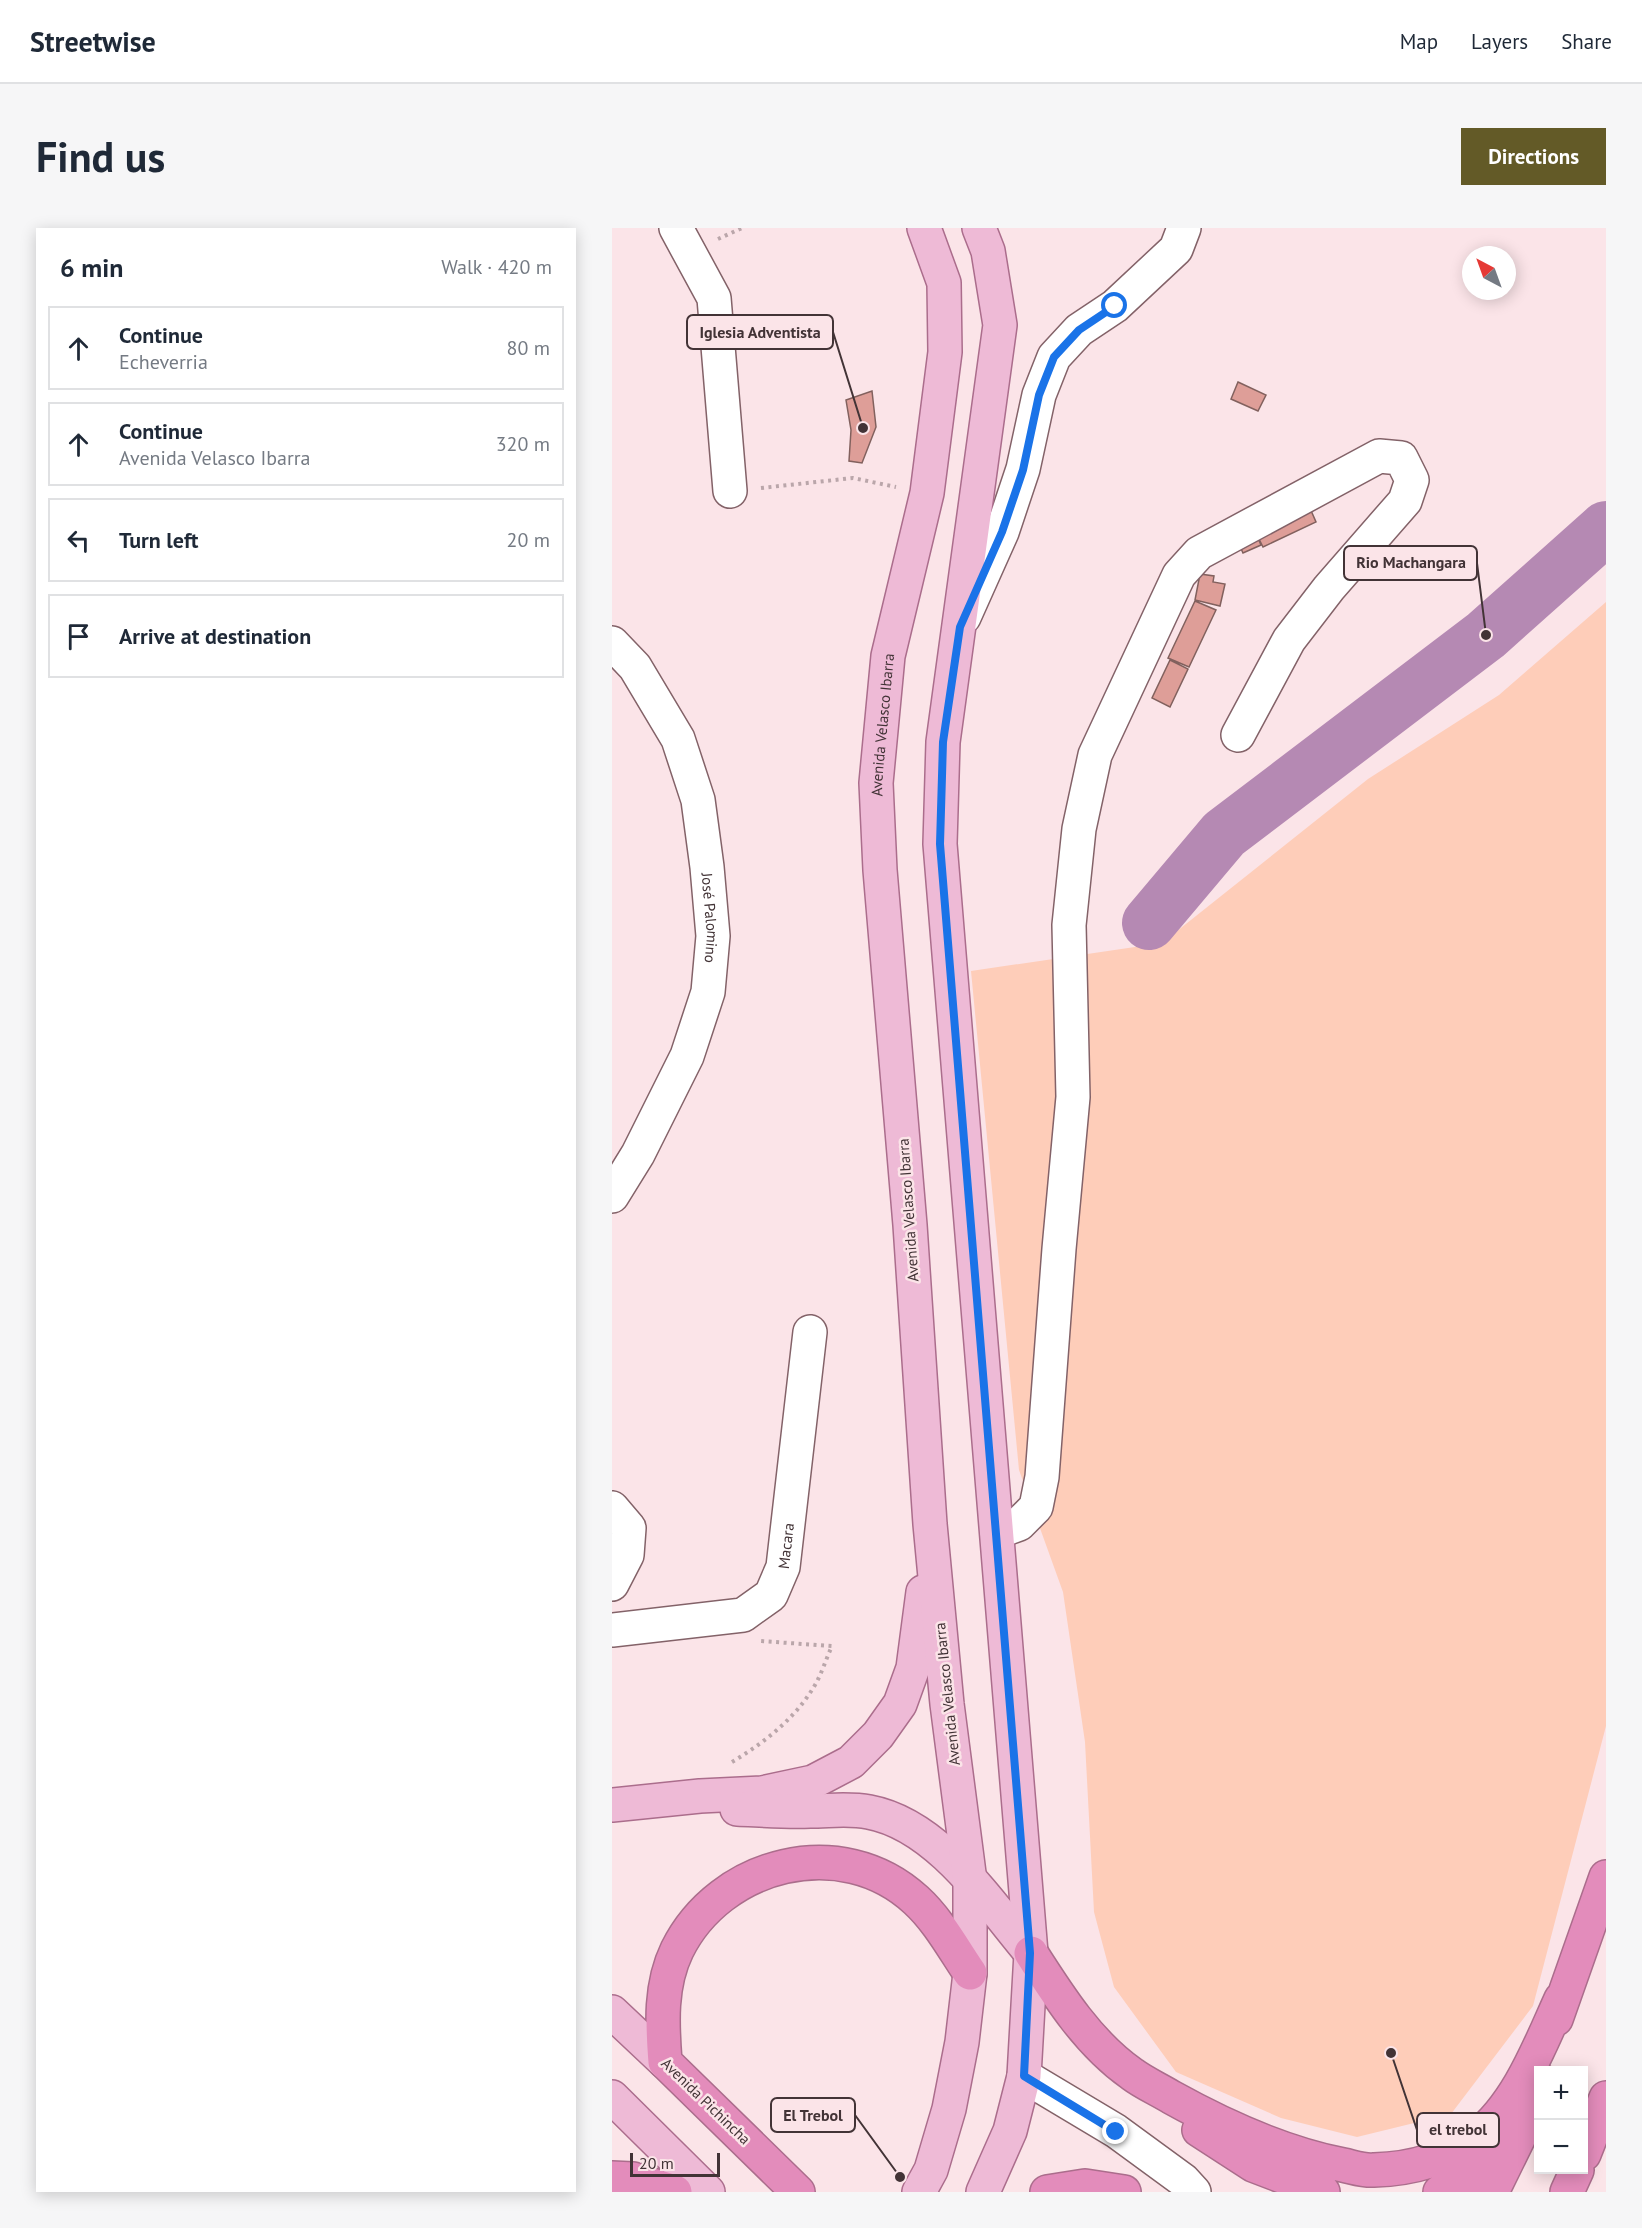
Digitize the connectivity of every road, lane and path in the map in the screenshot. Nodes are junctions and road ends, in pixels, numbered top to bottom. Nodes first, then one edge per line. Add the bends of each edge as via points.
1 (676, 228) edge
2 (924, 228) edge
3 (979, 228) edge
4 (1184, 228) edge
5 (730, 491) joint
6 (927, 493) junction
7 (960, 627) junction
8 (612, 643) edge
9 (1238, 735) dead end
10 (612, 1196) edge
11 (810, 1332) dead end
12 (612, 1508) edge
13 (930, 1524) junction
14 (997, 1532) junction
15 (612, 1584) edge
16 (612, 1630) edge
17 (752, 1640) dead end
18 (722, 1768) dead end
19 (614, 1804) edge
20 (1606, 1877) edge
21 (970, 1881) junction
22 (1030, 1953) junction
23 (970, 1973) junction
24 (1562, 1999) junction
25 (612, 2012) edge
26 (665, 2061) junction
27 (1542, 2066) edge
28 (1132, 2074) junction
29 (1024, 2076) junction
30 (1534, 2094) edge
31 (612, 2097) edge
32 (1606, 2098) edge
33 (1520, 2135) junction
34 (1588, 2144) edge
35 (1575, 2174) edge
36 (612, 2178) edge
37 (675, 2192) edge
38 (708, 2192) edge
39 (798, 2192) edge
40 (919, 2192) edge
41 (983, 2192) edge
42 (1047, 2192) edge
43 (1124, 2192) edge
44 (1194, 2192) edge
45 (1323, 2192) edge
46 (1440, 2192) edge
47 (1492, 2192) edge
48 (1567, 2192) edge

1 - 5 street via 714,298
2 - 6 main road, Avenida Velasco Ibarra via 944,283 945,352
3 - 7 main road via 988,251 1000,325
4 - 7 street via 1176,249 1115,306 1079,330 1054,357 1039,395 1023,470 1002,532
5 - 6 path via 853,478
6 - 13 main road, Avenida Velasco Ibarra via 888,656 876,783
7 - 14 main road via 943,742 940,844
8 - 10 street, José Palomino via 635,667 678,739 698,800 713,936 708,992 687,1056 638,1154
9 - 14 street via 1289,640 1405,501 1412,480 1401,458 1379,456 1199,553 1179,575 1095,755 1079,829 1069,925 1074,1097 1042,1477 1036,1507 1018,1524
11 - 16 street, Macara via 783,1567 771,1595 743,1615
12 - 15 street via 628,1528 627,1555
13 - 19 main road via 913,1668 900,1704 878,1735 851,1762 813,1782 762,1792
13 - 21 main road, Avenida Velasco Ibarra via 947,1704
14 - 22 main road
17 - 18 path via 832,1646 816,1683 789,1719 761,1744
19 - 21 main road via 869,1812 894,1819 924,1835
20 - 24 highway
21 - 22 main road
21 - 23 main road, Avenida Velasco Ibarra
22 - 28 highway via 1061,2001 1095,2041
22 - 29 main road
23 - 26 highway via 915,1899 887,1880 857,1868 825,1862 769,1870 733,1886 698,1918 677,1950 665,1984
23 - 40 main road, Avenida Velasco Ibarra via 949,2109 931,2170
24 - 27 highway
24 - 28 highway via 1523,2079 1478,2136 1452,2153 1402,2167 1372,2170 1325,2161 1279,2146 1216,2122
25 - 26 main road, Avenida Pichincha
26 - 39 highway, Avenida Pichincha
28 - 45 highway via 1214,2142 1253,2165
29 - 41 main road via 1010,2131
29 - 44 street via 1116,2132
30 - 33 highway
31 - 38 main road
32 - 34 highway
33 - 46 highway via 1483,2169
33 - 47 highway
35 - 48 highway
36 - 37 highway via 633,2179
42 - 43 highway via 1085,2186

